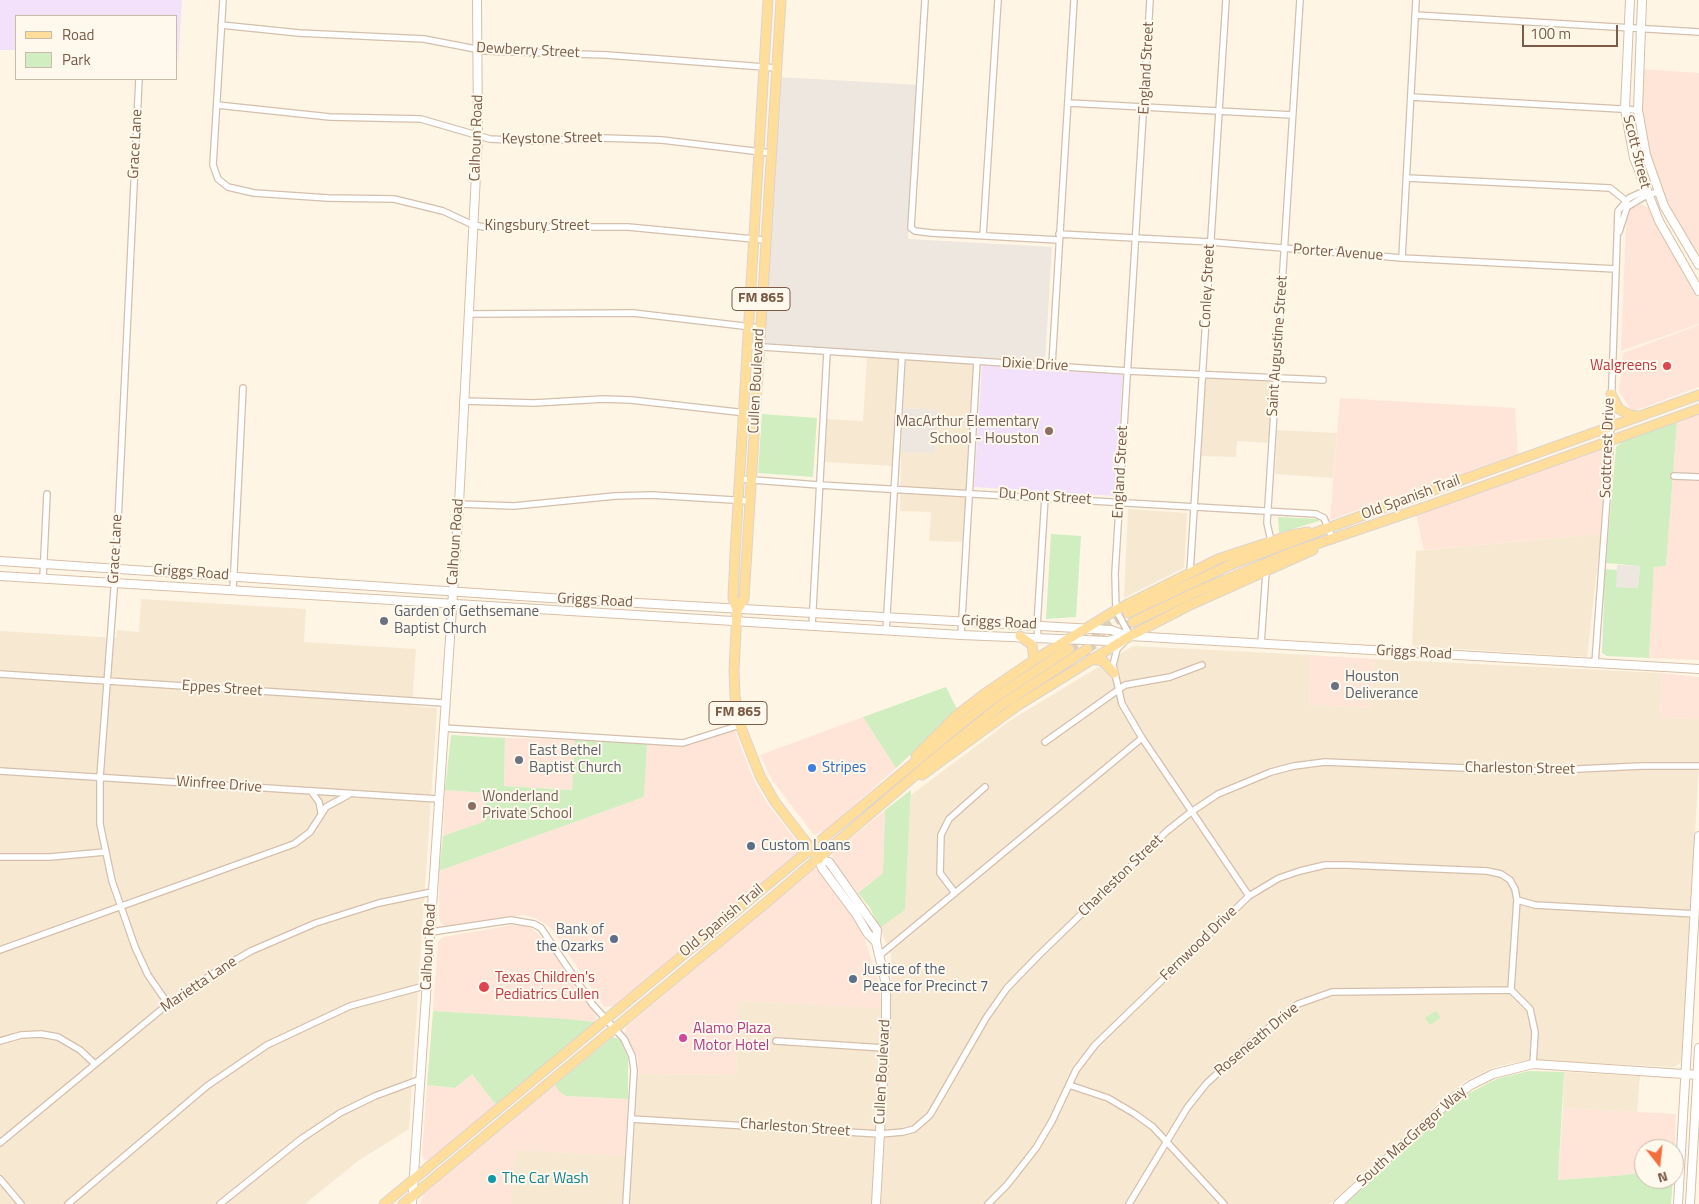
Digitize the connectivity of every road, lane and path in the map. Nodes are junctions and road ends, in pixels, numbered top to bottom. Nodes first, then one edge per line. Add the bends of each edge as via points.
1 (223, 0) edge
2 (477, 0) edge
3 (768, 0) edge
4 (781, 0) edge
5 (925, 0) edge
6 (998, 0) edge
7 (1074, 0) edge
8 (1150, 0) edge
9 (1226, 0) edge
10 (1300, 0) edge
11 (1416, 0) edge
12 (1630, 0) edge
13 (1642, 0) edge
14 (1415, 15) junction
15 (221, 25) junction
16 (1628, 28) junction
17 (1640, 29) junction
18 (1699, 32) edge
19 (478, 49) junction
20 (764, 67) junction
21 (777, 68) junction
22 (139, 80) edge
23 (1411, 97) junction
24 (1068, 103) junction
25 (217, 105) junction
26 (1145, 106) junction
27 (1625, 109) junction
28 (1219, 110) junction
29 (1638, 110) junction
30 (1292, 115) junction
31 (478, 136) junction
32 (759, 152) junction
33 (770, 153) junction
34 (1407, 178) junction
35 (1658, 192) junction
36 (1647, 195) junction
37 (1625, 200) junction
38 (473, 225) junction
39 (1619, 232) junction
40 (983, 236) junction
41 (1059, 237) junction
42 (1136, 238) junction
43 (754, 239) junction
44 (764, 240) junction
45 (1211, 242) junction
46 (1284, 249) junction
47 (1402, 258) junction
48 (1699, 265) edge
49 (1616, 269) junction
50 (1696, 276) edge
51 (1699, 290) edge
52 (468, 314) junction
53 (748, 326) junction
54 (760, 328) junction
55 (748, 346) junction
56 (758, 347) junction
57 (827, 352) junction
58 (902, 357) junction
59 (977, 361) junction
60 (1052, 365) junction
61 (1127, 371) junction
62 (1203, 375) junction
63 (1276, 379) junction
64 (1324, 380) dead end
65 (243, 388) dead end
66 (1610, 394) junction
67 (1699, 395) edge
68 (463, 401) junction
69 (1699, 409) edge
70 (743, 412) junction
71 (755, 414) junction
72 (1641, 416) junction
73 (1609, 427) junction
74 (1608, 441) junction
75 (1524, 456) junction
76 (1528, 470) junction
77 (1674, 476) dead end
78 (1699, 477) edge
79 (740, 479) junction
80 (751, 480) junction
81 (819, 485) junction
82 (894, 488) junction
83 (1436, 489) junction
84 (968, 493) junction
85 (47, 494) dead end
86 (1045, 497) junction
87 (739, 500) junction
88 (750, 500) junction
89 (1119, 502) junction
90 (1441, 502) junction
91 (459, 504) junction
92 (1194, 506) junction
93 (1268, 510) junction
94 (1327, 528) junction
95 (1331, 540) junction
96 (1271, 541) junction
97 (0, 561) edge
98 (44, 564) junction
99 (116, 568) junction
100 (1190, 572) junction
101 (1266, 572) junction
102 (0, 576) edge
103 (234, 576) junction
104 (43, 578) junction
105 (115, 583) junction
106 (344, 584) junction
107 (233, 590) junction
108 (453, 592) junction
109 (343, 598) junction
110 (550, 598) junction
111 (452, 604) junction
112 (638, 604) junction
113 (550, 610) junction
114 (738, 610) junction
115 (1116, 610) junction
116 (813, 612) junction
117 (637, 616) junction
118 (887, 616) junction
119 (962, 621) junction
120 (737, 622) junction
121 (812, 626) junction
122 (1037, 626) junction
123 (1083, 628) junction
124 (886, 631) junction
125 (961, 635) junction
126 (1020, 636) junction
127 (1130, 636) junction
128 (1038, 637) junction
129 (1068, 644) junction
130 (1261, 644) junction
131 (1087, 649) tunnel mouth
132 (1091, 659) junction
133 (1034, 660) junction
134 (1595, 663) junction
135 (1202, 665) dead end
136 (1699, 669) edge
137 (1114, 673) junction
138 (0, 674) edge
139 (106, 681) junction
140 (1118, 688) junction
141 (444, 703) junction
142 (740, 725) junction
143 (443, 728) junction
144 (1142, 738) junction
145 (1045, 742) dead end
146 (1699, 766) edge
147 (905, 770) junction
148 (0, 771) edge
149 (100, 777) junction
150 (897, 777) junction
151 (906, 784) junction
152 (985, 787) dead end
153 (311, 791) junction
154 (350, 794) junction
155 (438, 799) junction
156 (321, 812) junction
157 (1191, 812) junction
158 (1699, 836) edge
159 (810, 847) junction
160 (105, 852) junction
161 (0, 856) edge
162 (819, 859) junction
163 (1698, 865) edge
164 (432, 892) junction
165 (955, 893) junction
166 (1249, 896) junction
167 (1517, 900) junction
168 (744, 903) junction
169 (121, 907) junction
170 (1696, 914) junction
171 (752, 915) junction
172 (431, 932) junction
173 (0, 950) edge
174 (880, 955) junction
175 (678, 958) junction
176 (1696, 960) edge
177 (686, 969) junction
178 (428, 985) junction
179 (1511, 990) junction
180 (168, 1004) junction
181 (606, 1019) junction
182 (614, 1028) junction
183 (0, 1041) edge
184 (776, 1041) dead end
185 (884, 1048) junction
186 (1699, 1048) edge
187 (94, 1063) junction
188 (1534, 1064) junction
189 (539, 1073) junction
190 (1685, 1074) junction
191 (1698, 1075) edge
192 (420, 1079) junction
193 (548, 1084) junction
194 (1069, 1085) junction
195 (631, 1119) junction
196 (479, 1124) junction
197 (487, 1134) junction
198 (880, 1134) junction
199 (0, 1143) edge
200 (1167, 1143) junction
201 (415, 1178) junction
202 (0, 1180) edge
203 (413, 1200) edge
204 (21, 1204) edge
205 (68, 1204) edge
206 (220, 1204) edge
207 (384, 1204) edge
208 (403, 1204) edge
209 (626, 1204) edge
210 (876, 1204) edge
211 (988, 1204) edge
212 (1129, 1204) edge
213 (1224, 1204) edge
214 (1338, 1204) edge
215 (1678, 1204) edge
216 (1690, 1204) edge

1 - 15 street, Kingsbury Street
2 - 19 main road, Calhoun Road
3 - 20 main road, Cullen Boulevard / FM 865
4 - 21 main road, Cullen Boulevard / FM 865
5 - 40 street, Porter Avenue via 911,228 931,233
6 - 40 street
7 - 24 street
8 - 26 street, England Street
9 - 28 street, Conley Street
10 - 30 street, Saint Augustine Street
11 - 14 street
12 - 16 main road, Scott Street
13 - 17 main road, Scott Street
14 - 16 street
14 - 23 street
15 - 19 street, Dewberry Street via 299,33 424,39
15 - 25 street, Kingsbury Street
16 - 17 street
16 - 27 main road, Scott Street
17 - 18 street
17 - 29 main road, Scott Street
19 - 20 street, Dewberry Street via 607,54
19 - 31 main road, Calhoun Road
20 - 21 street, Dewberry Street
20 - 32 main road, Cullen Boulevard / FM 865
21 - 33 main road, Cullen Boulevard / FM 865
22 - 99 street, Grace Lane
23 - 27 street
23 - 34 street
24 - 26 street
24 - 41 street
25 - 31 street, Keystone Street via 330,117 421,119
25 - 38 street, Kingsbury Street via 213,164 218,179 228,187 254,193 394,199 443,210
26 - 28 street
26 - 42 street, England Street
27 - 29 street
27 - 36 main road, Scott Street via 1634,158
28 - 30 street
28 - 45 street, Conley Street
29 - 35 main road, Scott Street via 1646,156
30 - 46 street, Saint Augustine Street
31 - 32 street, Keystone Street via 530,141 662,140
31 - 38 main road, Calhoun Road
32 - 33 street, Keystone Street
32 - 43 main road, Cullen Boulevard / FM 865
33 - 44 main road, Cullen Boulevard / FM 865
34 - 37 street via 1610,188
34 - 47 street
35 - 36 street, Scottcrest Drive
35 - 48 main road, Scott Street
36 - 37 street, Scottcrest Drive via 1640,193
36 - 39 street, Scottcrest Drive via 1627,207
36 - 50 main road, Scott Street via 1659,221
37 - 39 street, Scottcrest Drive via 1618,211
38 - 43 street, Kingsbury Street via 484,228 628,227
38 - 52 main road, Calhoun Road
39 - 49 street, Scottcrest Drive
40 - 41 street, Porter Avenue
41 - 42 street, Porter Avenue
41 - 60 street
42 - 45 street, Porter Avenue
42 - 61 street, England Street
43 - 44 street, Kingsbury Street
43 - 53 main road, Cullen Boulevard / FM 865
44 - 54 main road, Cullen Boulevard / FM 865
45 - 46 street, Porter Avenue
45 - 62 street, Conley Street
46 - 47 street, Porter Avenue
46 - 63 street, Saint Augustine Street
47 - 49 street, Porter Avenue
49 - 66 street, Scottcrest Drive
50 - 51 main road, Scott Street
52 - 53 street via 632,313
52 - 68 main road, Calhoun Road
53 - 54 street
53 - 55 main road, Cullen Boulevard / FM 865
54 - 56 main road, Cullen Boulevard / FM 865
55 - 56 street, Dixie Drive
55 - 70 main road, Cullen Boulevard / FM 865
56 - 57 street, Dixie Drive
56 - 71 main road, Cullen Boulevard / FM 865
57 - 58 street, Dixie Drive
57 - 81 street
58 - 59 street, Dixie Drive
58 - 82 street
59 - 60 street, Dixie Drive
59 - 84 street
60 - 61 street, Dixie Drive
61 - 62 street, Dixie Drive
61 - 89 street, England Street
62 - 63 street, Dixie Drive
62 - 92 street, Conley Street
63 - 64 street, Dixie Drive
63 - 93 street, Saint Augustine Street
65 - 103 street
66 - 72 main road via 1623,413
66 - 73 street, Scottcrest Drive
67 - 72 main road, Old Spanish Trail
68 - 70 street via 534,403 604,399
68 - 91 main road, Calhoun Road
69 - 74 main road, Old Spanish Trail
70 - 71 street
70 - 79 main road, Cullen Boulevard / FM 865
71 - 80 main road, Cullen Boulevard / FM 865
72 - 73 main road, Old Spanish Trail
73 - 74 street, Scottcrest Drive
73 - 75 main road, Old Spanish Trail
74 - 76 main road, Old Spanish Trail
74 - 134 street, Scottcrest Drive via 1609,469
75 - 76 main road
75 - 83 main road, Old Spanish Trail
76 - 90 main road, Old Spanish Trail
77 - 78 street
79 - 80 street, Du Pont Street
79 - 87 main road, Cullen Boulevard / FM 865
80 - 81 street, Du Pont Street
80 - 88 main road, Cullen Boulevard / FM 865
81 - 82 street, Du Pont Street
81 - 116 street
82 - 84 street, Du Pont Street
82 - 118 street
83 - 90 main road
83 - 94 main road, Old Spanish Trail
84 - 86 street, Du Pont Street
84 - 119 street
85 - 98 street
86 - 89 street, Du Pont Street
86 - 122 street
87 - 88 street
87 - 91 street via 652,495 514,506
87 - 114 main road, Cullen Boulevard / FM 865 via 734,598
88 - 114 main road, Cullen Boulevard / FM 865 via 744,599
89 - 92 street, Du Pont Street
89 - 115 street, England Street
90 - 95 main road, Old Spanish Trail
91 - 108 main road, Calhoun Road
92 - 93 street, Du Pont Street
92 - 100 street, Conley Street
93 - 94 street, Du Pont Street via 1320,514
93 - 96 street, Saint Augustine Street
94 - 95 street
94 - 95 main road, Old Spanish Trail via 1230,565 1131,618 1242,572
94 - 96 main road
95 - 101 main road
96 - 100 main road
97 - 98 main road, Griggs Road
98 - 99 main road, Griggs Road
98 - 104 street
99 - 103 main road, Griggs Road
99 - 105 street, Grace Lane
100 - 115 main road
101 - 127 main road
101 - 130 street
102 - 104 main road, Griggs Road
103 - 106 main road, Griggs Road
103 - 107 street
104 - 105 main road, Griggs Road
105 - 107 main road, Griggs Road
105 - 139 street, Grace Lane
106 - 108 main road, Griggs Road
106 - 109 main road
107 - 109 main road, Griggs Road
108 - 110 main road, Griggs Road
108 - 111 main road, Calhoun Road
109 - 111 main road, Griggs Road
110 - 112 main road, Griggs Road
110 - 113 main road
111 - 113 main road, Griggs Road
111 - 141 main road, Calhoun Road
112 - 114 main road, Griggs Road
112 - 117 main road
113 - 117 main road, Griggs Road
114 - 116 main road, Griggs Road
114 - 120 main road, Cullen Boulevard / FM 865
115 - 123 main road
115 - 127 street, England Street
116 - 118 main road, Griggs Road
116 - 121 street
117 - 120 main road, Griggs Road
118 - 119 main road, Griggs Road
118 - 124 street
119 - 122 main road, Griggs Road
119 - 125 street
120 - 121 main road, Griggs Road
120 - 142 main road, Cullen Boulevard / FM 865 via 734,671
121 - 124 main road, Griggs Road
122 - 123 main road, Griggs Road
122 - 128 street
123 - 127 main road, Griggs Road via 1111,630
123 - 129 main road
124 - 125 main road, Griggs Road
125 - 126 main road, Griggs Road
126 - 128 main road, Griggs Road
126 - 133 main road via 1032,645
127 - 129 main road, Griggs Road
127 - 130 main road, Griggs Road
127 - 132 main road
127 - 137 street via 1115,654
128 - 129 main road, Griggs Road
129 - 133 main road
129 - 147 main road, Old Spanish Trail via 990,701
130 - 134 main road, Griggs Road
131 - 151 main road, Old Spanish Trail via 1000,706
132 - 137 main road via 1103,661
132 - 151 main road via 1017,706 929,772
133 - 147 main road via 957,715 928,742
134 - 136 main road, Griggs Road
135 - 140 street via 1170,677
137 - 140 street
138 - 139 street, Eppes Street
139 - 141 street, Eppes Street
139 - 149 street, Grace Lane
140 - 144 street via 1122,704
140 - 145 street
141 - 143 main road, Calhoun Road
142 - 143 street via 683,743
142 - 159 main road, Cullen Boulevard / FM 865 via 768,790
143 - 155 main road, Calhoun Road
144 - 157 street
144 - 165 street
146 - 157 street, Charleston Street via 1536,771 1324,762 1294,766 1244,782
147 - 150 main road, Old Spanish Trail
148 - 149 street, Winfree Drive
149 - 153 street, Winfree Drive
149 - 160 street, Grace Lane via 100,824
150 - 151 main road
150 - 159 main road, Old Spanish Trail
151 - 162 main road, Old Spanish Trail
152 - 165 street via 949,819 941,835 940,873
153 - 154 street, Winfree Drive
153 - 156 street
154 - 155 street, Winfree Drive
154 - 156 street
155 - 164 main road, Calhoun Road
156 - 169 street via 310,832 294,844
157 - 166 street
157 - 198 street, Charleston Street via 1167,831 1007,988 923,1123 903,1132
158 - 163 main road
159 - 162 main road, Cullen Boulevard / FM 865
159 - 168 main road, Old Spanish Trail
160 - 161 street via 50,857
160 - 169 street, Grace Lane
162 - 171 main road, Old Spanish Trail
162 - 174 main road, Cullen Boulevard via 829,862 863,907 877,930
163 - 170 main road
164 - 172 main road, Calhoun Road
164 - 180 street, Marietta Lane via 347,912 286,935 220,969
165 - 174 street
166 - 167 street, Fernwood Drive via 1279,878 1325,865 1487,871 1510,880
166 - 194 street, Fernwood Drive via 1095,1044
167 - 170 street via 1535,905
167 - 179 street
168 - 171 main road
168 - 175 main road, Old Spanish Trail
169 - 173 street
169 - 180 street, Grace Lane via 142,964
170 - 176 main road
171 - 177 main road, Old Spanish Trail
172 - 178 main road, Calhoun Road
172 - 181 street via 511,920 534,924 541,928
174 - 185 main road, Cullen Boulevard via 886,984
175 - 177 main road
175 - 181 main road, Old Spanish Trail
176 - 190 main road
177 - 182 main road, Old Spanish Trail
178 - 192 main road, Calhoun Road
178 - 205 street via 350,1006 267,1045 207,1086
179 - 188 street via 1530,1009 1535,1032
179 - 200 street, Roseneath Drive via 1355,990 1332,992 1303,1002 1275,1022 1206,1084
180 - 187 street, Marietta Lane
181 - 182 street
181 - 189 main road, Old Spanish Trail
182 - 193 main road, Old Spanish Trail
182 - 195 street via 630,1050 633,1062
183 - 187 street via 20,1035 58,1037
184 - 185 street
185 - 198 main road, Cullen Boulevard
186 - 191 main road
187 - 199 street, Marietta Lane
188 - 190 main road, South MacGregor Way
188 - 214 main road, South MacGregor Way via 1493,1074 1454,1097
189 - 193 main road
189 - 196 main road, Old Spanish Trail
190 - 191 main road, South MacGregor Way
190 - 215 main road
191 - 216 main road
192 - 201 main road, Calhoun Road
192 - 206 street via 340,1113 301,1139
193 - 197 main road, Old Spanish Trail
194 - 200 street via 1122,1106 1153,1127
194 - 211 street, Fernwood Drive via 1036,1148
195 - 198 street, Charleston Street
195 - 209 street
196 - 197 main road
196 - 201 main road, Old Spanish Trail
197 - 203 main road, Old Spanish Trail
198 - 210 main road, Cullen Boulevard
200 - 212 street, Roseneath Drive
200 - 213 street
201 - 203 main road, Calhoun Road
201 - 207 main road, Old Spanish Trail
202 - 204 street
203 - 208 main road, Old Spanish Trail

